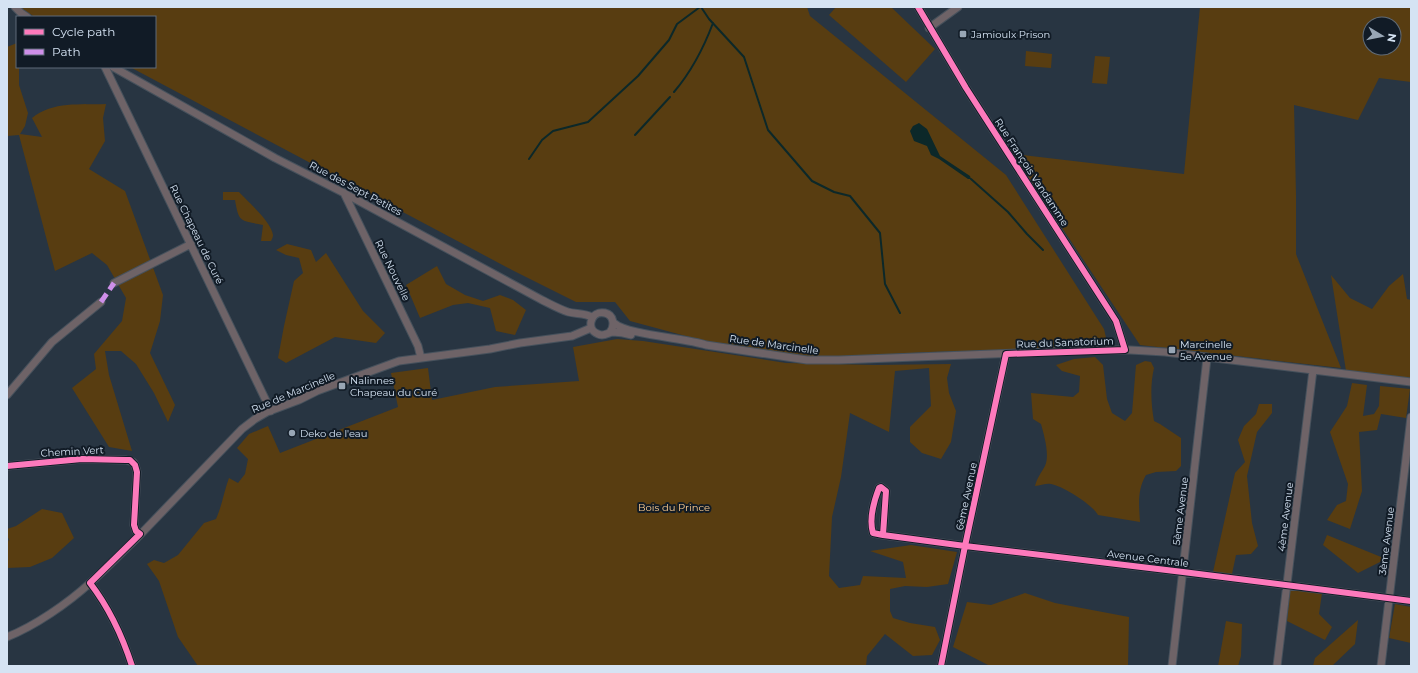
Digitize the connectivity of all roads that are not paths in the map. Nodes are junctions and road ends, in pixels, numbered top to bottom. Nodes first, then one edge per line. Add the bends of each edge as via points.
1 (15, 7) edge
2 (918, 7) edge
3 (958, 7) edge
4 (25, 16) edge
5 (930, 28) junction
6 (105, 68) edge
7 (115, 68) edge
8 (344, 193) junction
9 (191, 244) junction
10 (114, 283) dead end
11 (101, 302) dead end
12 (592, 317) junction
13 (614, 323) junction
14 (592, 328) junction
15 (610, 332) junction
16 (706, 345) junction
17 (1125, 350) junction
18 (1006, 354) junction
19 (421, 358) junction
20 (1207, 358) junction
21 (839, 360) joint
22 (1313, 370) junction
23 (1411, 382) edge
24 (7, 395) edge
25 (271, 411) junction
26 (1411, 417) edge
27 (7, 466) edge
28 (140, 534) junction
29 (883, 535) junction
30 (965, 546) junction
31 (1183, 572) junction
32 (90, 583) junction
33 (1286, 585) junction
34 (1389, 599) junction
35 (1411, 601) edge
36 (7, 637) edge
37 (132, 666) edge
38 (941, 666) edge
39 (1172, 666) edge
40 (1277, 666) edge
41 (1381, 666) edge

1 - 4 street
2 - 5 street, Rue François Vandamme
3 - 5 street
5 - 17 street, Rue François Vandamme via 1116,321
6 - 9 street, Rue Chapeau de Curé
7 - 8 street, Rue des Sept Petites via 275,158
8 - 12 street, Rue des Sept Petites via 548,303 568,312
8 - 19 street, Rue Nouvelle via 418,346
9 - 10 street
9 - 25 street, Rue Chapeau de Curé
11 - 24 street via 52,342
12 - 13 street, Rue de Marcinelle via 604,312 611,316
12 - 14 street
13 - 15 street
13 - 16 street, Rue de Marcinelle via 634,331
14 - 15 street, Rue de Marcinelle via 600,335
14 - 19 street, Rue de Marcinelle via 572,336
15 - 16 street, Rue de Marcinelle
16 - 21 street, Rue de Marcinelle via 807,360
17 - 18 street, Rue du Sanatorium
17 - 20 street, Rue du Sanatorium
18 - 21 street, Rue du Sanatorium
18 - 30 street, 6ème Avenue
19 - 25 street, Rue de Marcinelle via 393,362
20 - 22 street, Rue du Sanatorium
20 - 31 street, 5ème Avenue
22 - 23 street, Rue du Sanatorium
22 - 33 street, 4ème Avenue
25 - 28 street, Rue de Marcinelle via 242,429
26 - 34 street, 3ème Avenue
27 - 28 street, Chemin Vert via 82,459 133,462 137,472 134,525
28 - 32 street, Rue de Marcinelle
29 - 29 street via 886,491 881,486 877,493 871,526 873,533
29 - 30 street, Avenue Centrale
30 - 31 street, Avenue Centrale
30 - 38 street, 6ème Avenue
31 - 33 street, Avenue Centrale
31 - 39 street, 5ème Avenue
32 - 36 street, Rue de Marcinelle via 41,619
32 - 37 street via 116,624
33 - 34 street, Avenue Centrale
33 - 40 street, 4ème Avenue
34 - 35 street, Avenue Centrale
34 - 41 street, 3ème Avenue

